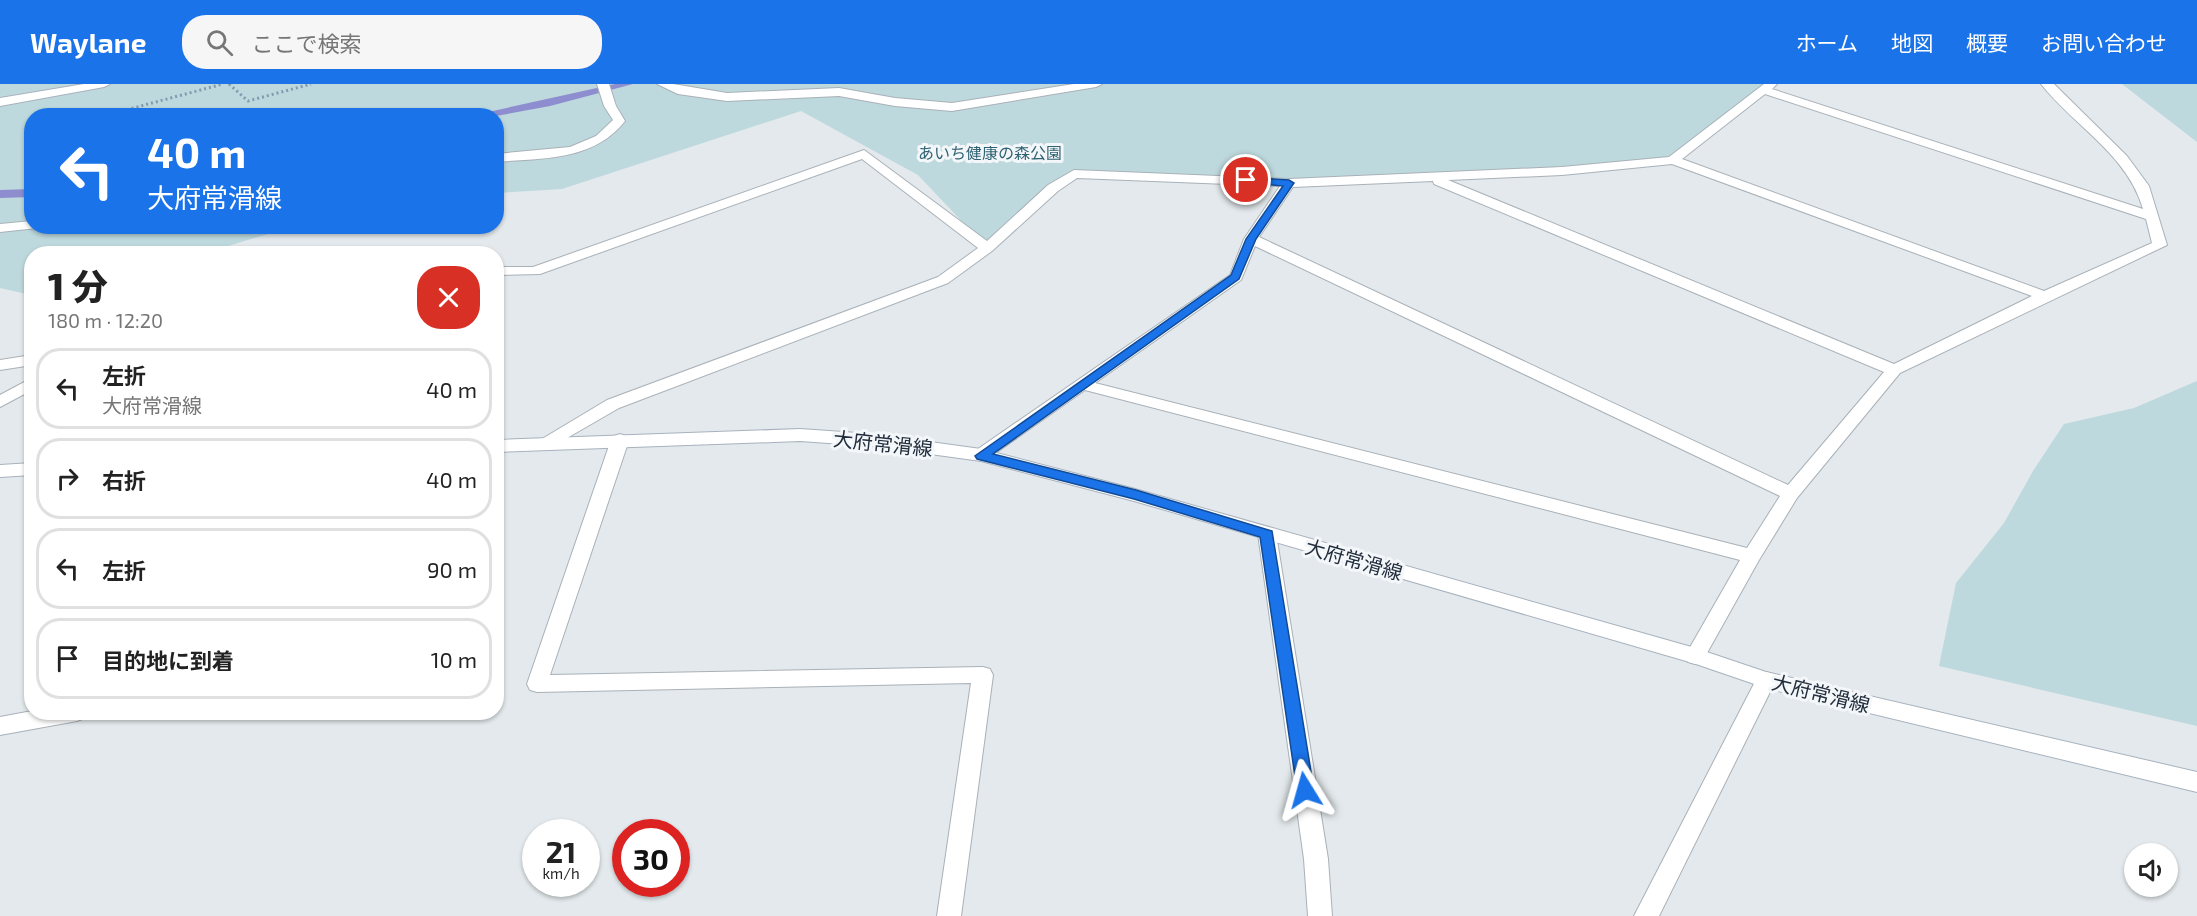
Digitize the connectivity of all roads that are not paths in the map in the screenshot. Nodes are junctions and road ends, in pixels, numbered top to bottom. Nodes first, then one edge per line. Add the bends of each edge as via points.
1 (104, 84) edge
2 (603, 84) edge
3 (663, 84) edge
4 (1096, 84) edge
5 (1767, 87) edge
6 (2047, 87) edge
7 (0, 102) edge
8 (504, 157) edge
9 (1673, 160) junction
10 (1433, 178) junction
11 (1289, 183) junction
12 (2153, 217) junction
13 (24, 226) edge
14 (0, 228) edge
15 (1251, 239) junction
16 (987, 248) junction
17 (504, 271) edge
18 (2045, 296) junction
19 (24, 361) edge
20 (0, 365) edge
21 (1894, 370) junction
22 (1084, 384) junction
23 (24, 388) edge
24 (0, 402) edge
25 (620, 440) junction
26 (548, 443) junction
27 (504, 446) edge
28 (981, 456) junction
29 (24, 470) edge
30 (0, 471) edge
31 (1791, 494) junction
32 (1267, 534) junction
33 (1752, 556) junction
34 (1695, 656) junction
35 (1766, 680) junction
36 (33, 720) edge
37 (0, 726) edge
38 (2197, 782) edge
39 (950, 916) edge
40 (1320, 916) edge
41 (1646, 916) edge

1 - 7 street
2 - 8 street via 619,122 600,139 572,151
3 - 4 street via 727,97 839,92 952,107
5 - 9 street
5 - 12 street
6 - 12 street via 2122,159 2144,189
9 - 10 street
9 - 18 street
10 - 11 street
10 - 21 street
11 - 15 street
11 - 16 street via 1074,174
12 - 18 street via 2160,244
13 - 14 street
15 - 22 street via 1236,277
15 - 31 street
16 - 17 street via 864,154 535,271
16 - 26 street via 943,280 613,404
18 - 21 street
19 - 20 street
21 - 31 street
22 - 28 street
22 - 33 street
23 - 24 street
25 - 26 street, 大府常滑線
25 - 28 street, 大府常滑線 via 800,435 872,440
25 - 39 street via 537,684 983,675
26 - 27 street, 大府常滑線
28 - 32 street, 大府常滑線 via 1136,495
29 - 30 street
31 - 33 street
32 - 34 street, 大府常滑線
32 - 40 street via 1316,860
33 - 34 street
34 - 35 street, 大府常滑線
35 - 38 street, 大府常滑線
35 - 41 street
36 - 37 street

